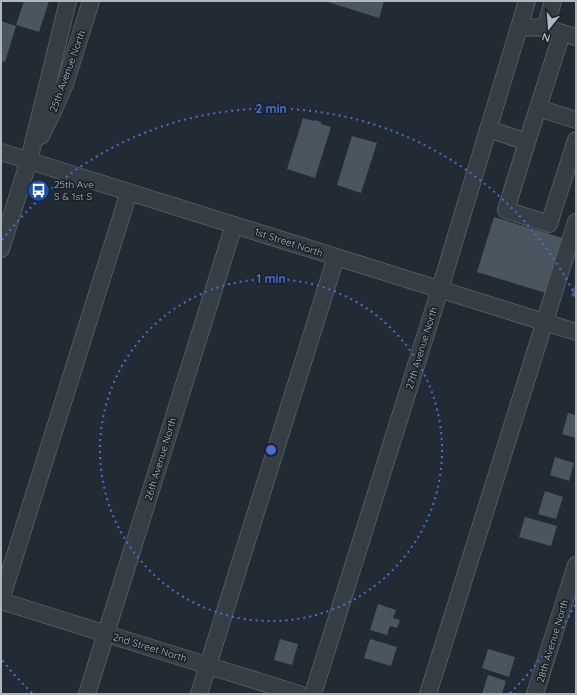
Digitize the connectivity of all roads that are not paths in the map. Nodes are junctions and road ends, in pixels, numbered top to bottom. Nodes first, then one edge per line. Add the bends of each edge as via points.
1 (68, 1) edge
2 (91, 1) edge
3 (527, 1) edge
4 (553, 1) edge
5 (519, 27) junction
6 (545, 28) junction
7 (569, 35) edge
8 (538, 108) junction
9 (576, 120) edge
10 (488, 129) junction
11 (576, 140) edge
12 (527, 142) junction
13 (1, 152) edge
14 (29, 160) junction
15 (129, 192) junction
16 (576, 222) edge
17 (234, 225) junction
18 (1, 249) edge
19 (336, 257) junction
20 (440, 289) junction
21 (544, 322) junction
22 (576, 332) edge
23 (576, 564) edge
24 (1, 600) edge
25 (106, 633) junction
26 (208, 665) junction
27 (87, 694) edge
28 (199, 694) edge
29 (299, 694) edge
30 (313, 694) edge
31 (428, 694) edge
32 (536, 694) edge

1 - 14 street, 25th Avenue North
2 - 14 street, 25th Avenue North via 55,107
3 - 5 street, 27th Avenue North
4 - 6 street
5 - 6 street
5 - 10 street, 27th Avenue North
6 - 7 street
7 - 8 street
8 - 9 street
8 - 12 street
10 - 12 street
10 - 20 street, 27th Avenue North
11 - 12 street via 549,224 506,210
13 - 14 street, 1st Street North
14 - 15 street, 1st Street North
14 - 18 street, 25th Avenue North
15 - 17 street, 1st Street North
15 - 24 street
16 - 21 street
17 - 19 street, 1st Street North
17 - 25 street, 26th Avenue North
19 - 20 street, 1st Street North
19 - 26 street
20 - 21 street, 1st Street North
20 - 30 street, 27th Avenue North
21 - 22 street, 1st Street North
21 - 31 street
23 - 32 street, 28th Avenue North
24 - 25 street, 2nd Street North
25 - 26 street, 2nd Street North
25 - 27 street, 26th Avenue North
26 - 28 street
26 - 29 street, 2nd Street North

